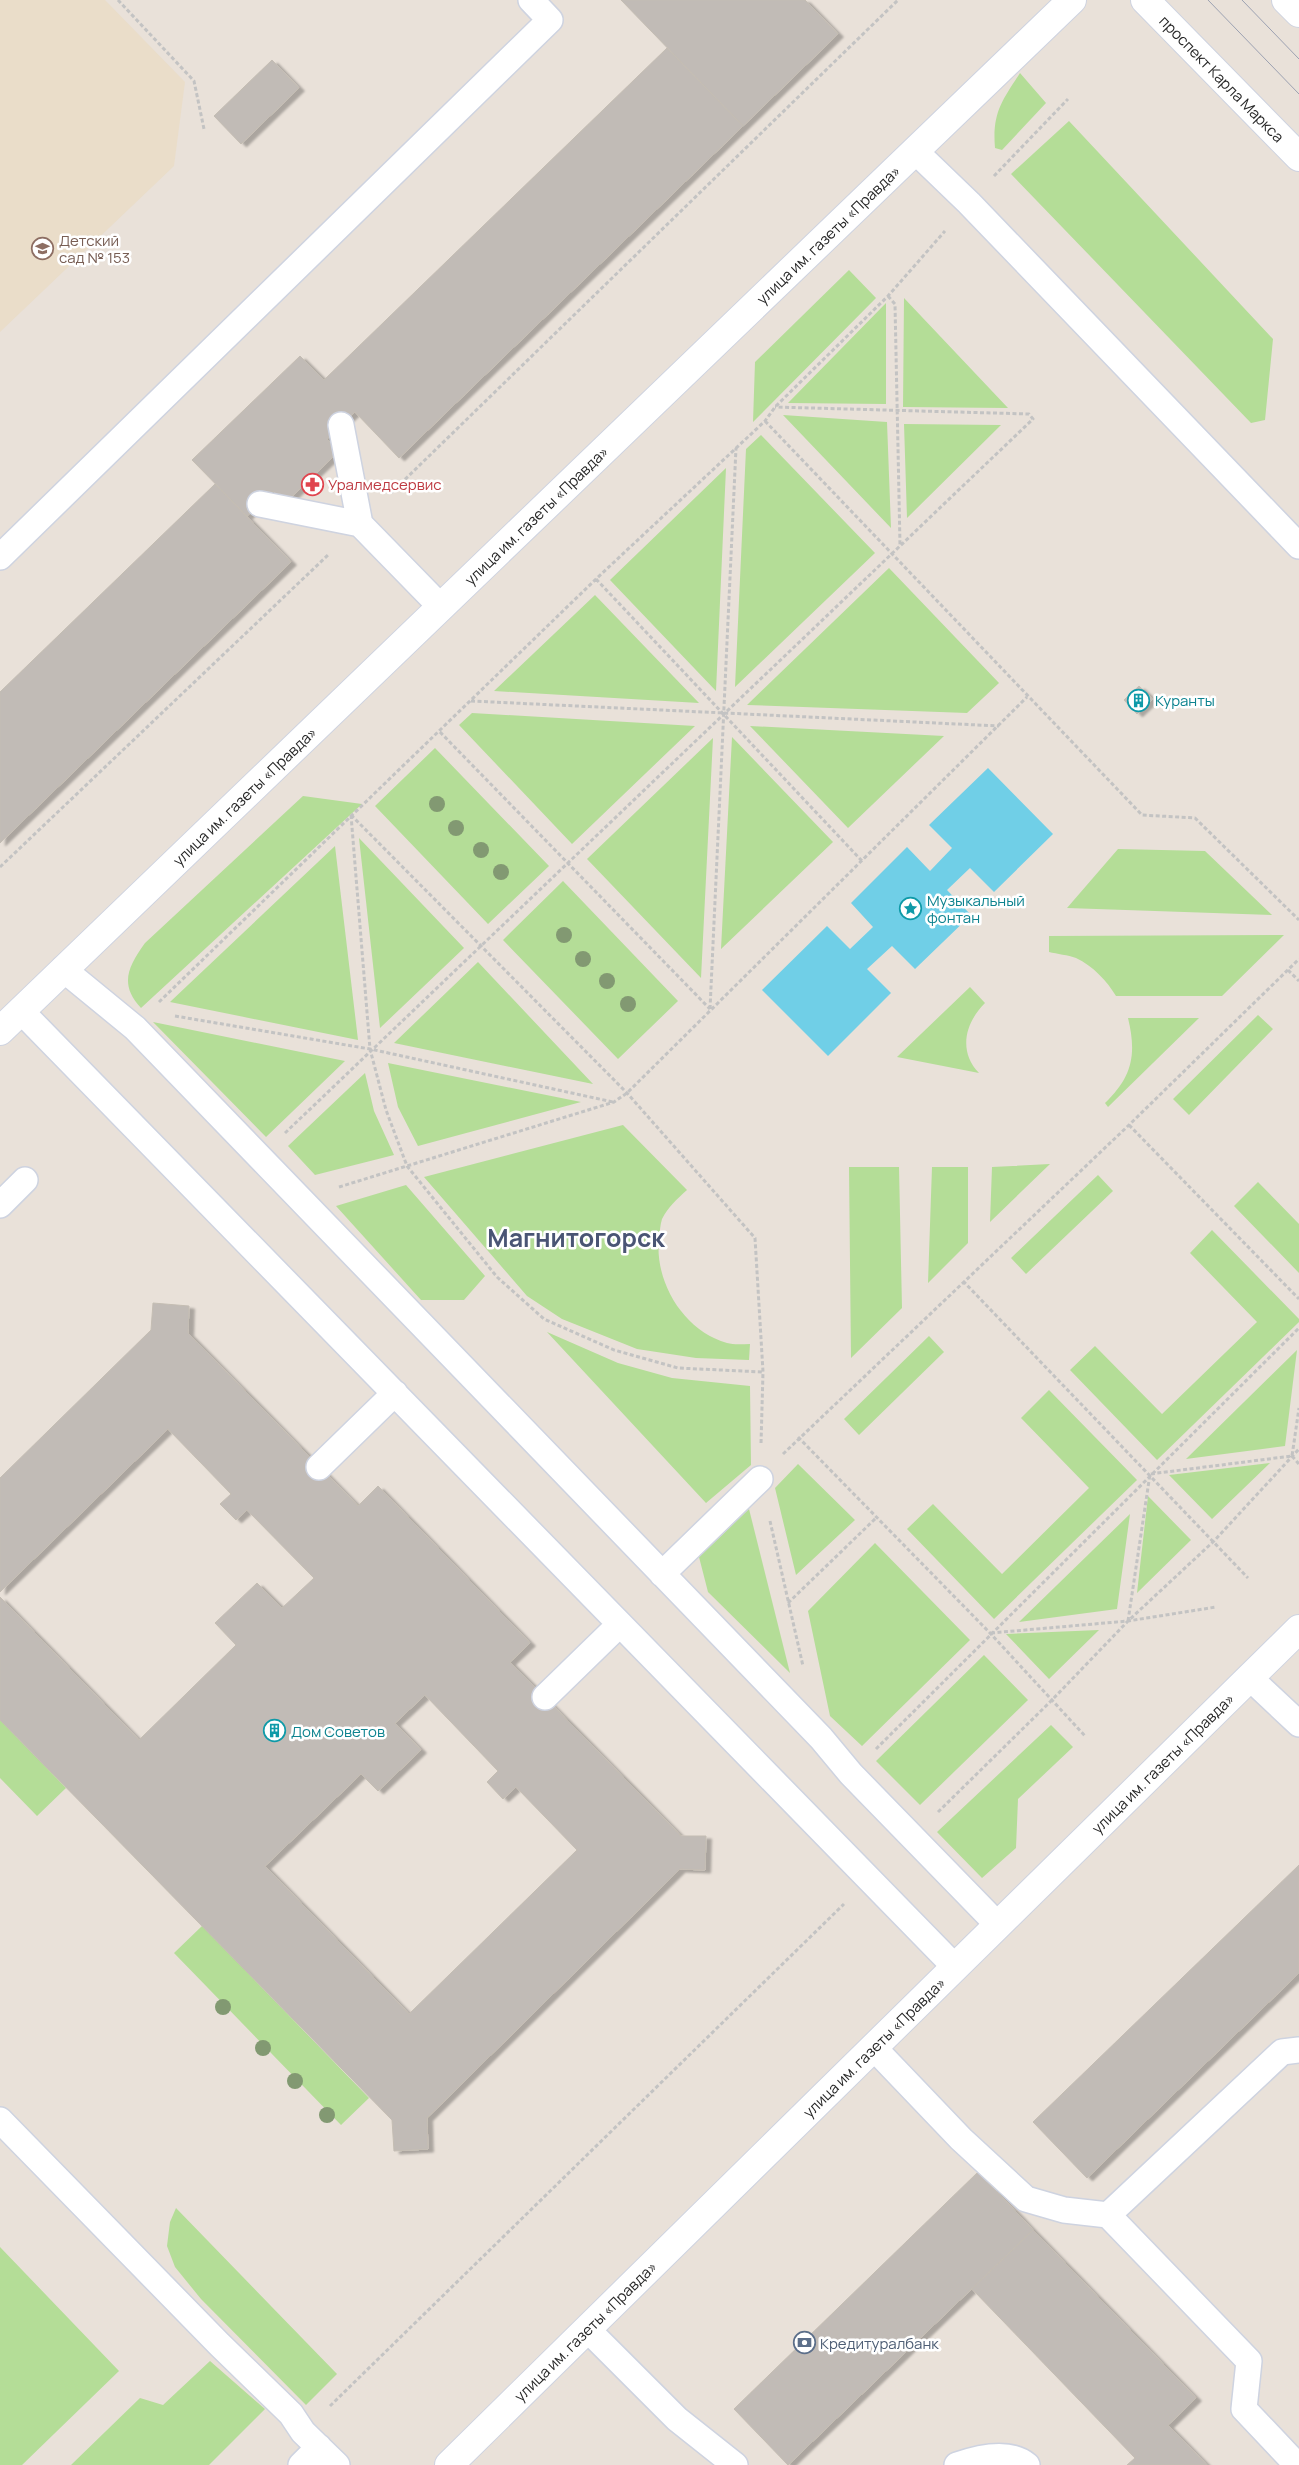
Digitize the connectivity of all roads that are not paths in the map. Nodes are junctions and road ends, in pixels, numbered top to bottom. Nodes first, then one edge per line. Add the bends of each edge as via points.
1 (531, 0) edge
2 (1072, 0) edge
3 (1145, 0) edge
4 (1286, 0) edge
5 (1299, 13) edge
6 (915, 151) junction
7 (1299, 156) edge
8 (341, 425) dead end
9 (260, 504) dead end
10 (360, 524) junction
11 (1299, 546) edge
12 (0, 557) edge
13 (441, 607) junction
14 (63, 970) junction
15 (21, 1011) junction
16 (0, 1031) edge
17 (24, 1180) dead end
18 (0, 1204) edge
19 (395, 1394) junction
20 (319, 1467) dead end
21 (760, 1479) road end
22 (662, 1574) junction
23 (620, 1624) junction
24 (1299, 1630) edge
25 (1250, 1678) junction
26 (545, 1697) dead end
27 (1299, 1724) edge
28 (998, 1924) junction
29 (955, 1967) junction
30 (874, 2048) junction
31 (1299, 2050) edge
32 (0, 2120) edge
33 (1108, 2215) junction
34 (587, 2329) junction
35 (311, 2440) junction
36 (301, 2465) edge
37 (337, 2465) edge
38 (449, 2465) edge
39 (735, 2465) edge
40 (957, 2465) edge
41 (1027, 2465) edge
42 (1297, 2465) edge

1 - 12 lane via 550,20
2 - 6 street, улица им. газеты «Правда»
3 - 7 street, проспект Карла Маркса
4 - 5 street
6 - 11 lane
6 - 13 street, улица им. газеты «Правда»
8 - 10 lane
9 - 10 lane
10 - 13 lane
13 - 14 street, улица им. газеты «Правда»
14 - 15 street, улица им. газеты «Правда»
14 - 22 lane via 142,1020 298,1199
15 - 16 street, улица им. газеты «Правда»
15 - 19 lane
17 - 18 lane
19 - 20 lane
19 - 23 lane
21 - 22 lane
22 - 28 lane
23 - 26 lane
23 - 29 lane
24 - 25 street, улица им. газеты «Правда»
25 - 27 lane
25 - 28 street, улица им. газеты «Правда»
28 - 29 street, улица им. газеты «Правда»
29 - 30 street, улица им. газеты «Правда»
30 - 33 lane via 961,2139 1026,2199 1064,2210
30 - 34 street, улица им. газеты «Правда»
31 - 33 lane via 1282,2052
32 - 35 lane via 291,2414
33 - 42 lane via 1249,2361 1244,2409
34 - 38 street, улица им. газеты «Правда»
34 - 39 lane via 677,2419
35 - 36 lane
35 - 37 lane
40 - 41 lane via 981,2457 1019,2459

